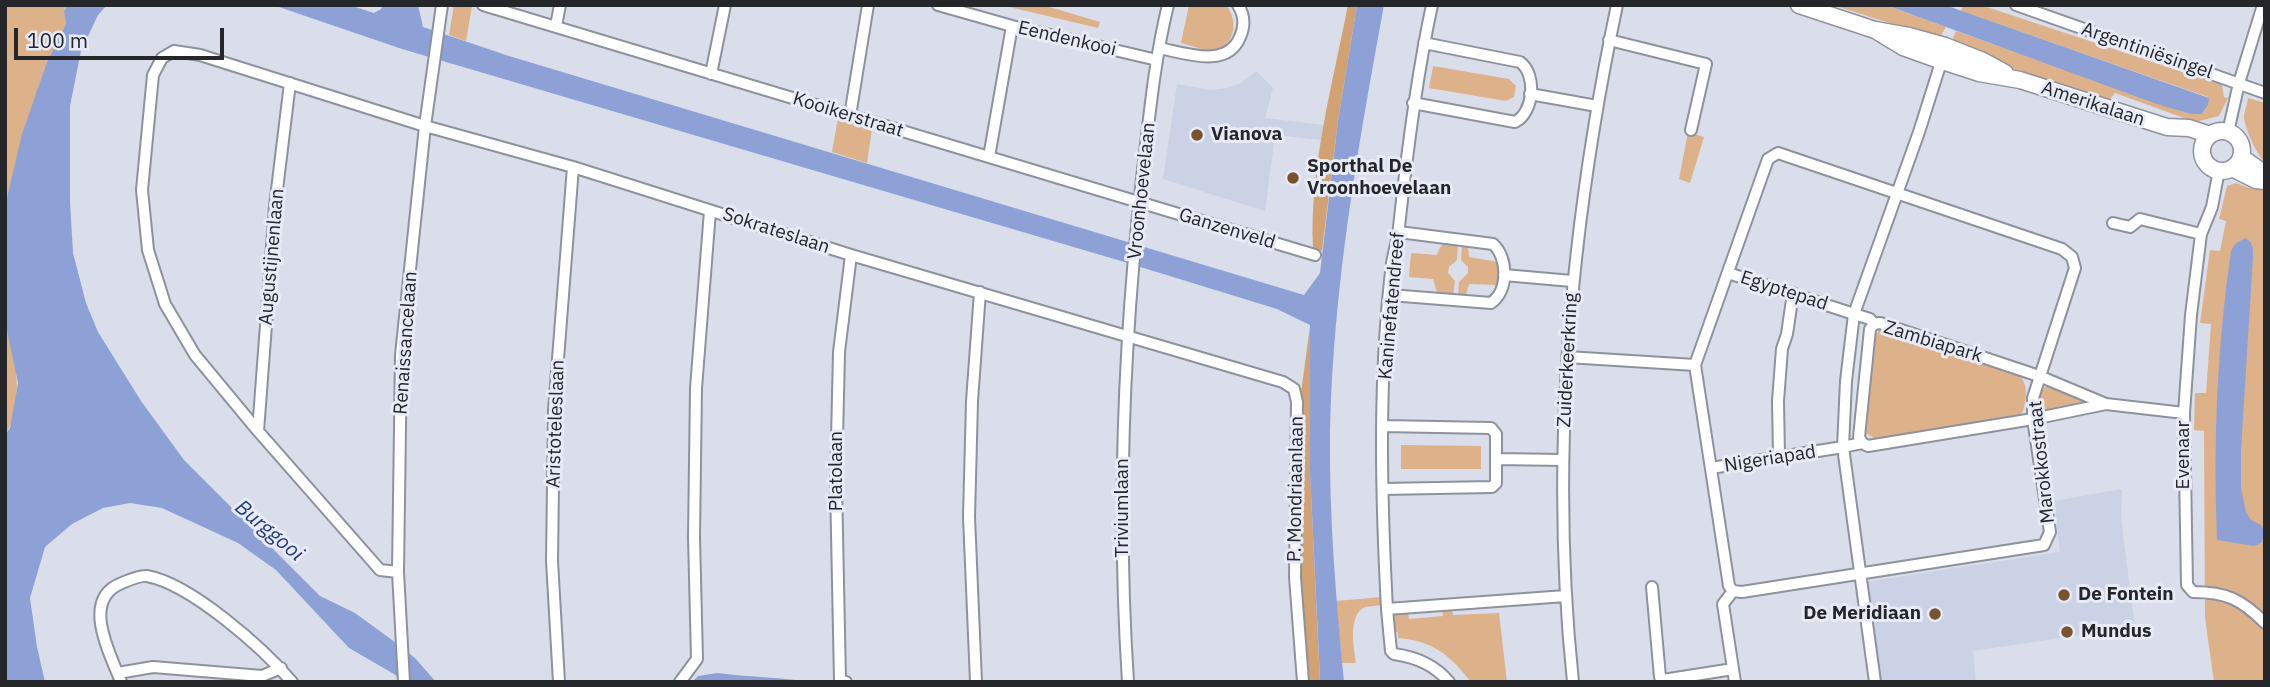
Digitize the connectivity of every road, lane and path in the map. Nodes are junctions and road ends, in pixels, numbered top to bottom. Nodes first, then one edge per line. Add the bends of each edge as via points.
1 (442, 5) edge
2 (483, 5) edge
3 (560, 5) edge
4 (725, 5) edge
5 (868, 5) edge
6 (938, 5) edge
7 (1168, 5) edge
8 (1238, 5) edge
9 (1432, 5) edge
10 (1617, 5) edge
11 (1800, 5) edge
12 (2016, 5) edge
13 (2263, 5) edge
14 (556, 26) junction
15 (1012, 26) junction
16 (1609, 40) junction
17 (1424, 43) junction
18 (1158, 54) junction
19 (1943, 54) junction
20 (711, 74) junction
21 (290, 83) junction
22 (2239, 83) junction
23 (2265, 93) edge
24 (1530, 94) junction
25 (1413, 103) junction
26 (1597, 106) junction
27 (850, 116) junction
28 (425, 126) junction
29 (1691, 130) dead end
30 (2228, 131) junction
31 (2206, 142) junction
32 (989, 158) junction
33 (2231, 165) junction
34 (573, 167) junction
35 (2265, 174) edge
36 (2265, 181) edge
37 (1897, 192) junction
38 (1140, 202) junction
39 (710, 211) junction
40 (2113, 223) dead end
41 (1399, 232) junction
42 (2201, 234) junction
43 (851, 255) junction
44 (1315, 255) dead end
45 (1728, 273) junction
46 (1504, 275) junction
47 (1572, 281) junction
48 (979, 292) junction
49 (1793, 293) junction
50 (1390, 295) junction
51 (1854, 314) junction
52 (1874, 324) junction
53 (1127, 335) junction
54 (1567, 357) junction
55 (1695, 365) junction
56 (2039, 376) junction
57 (2106, 404) junction
58 (2184, 413) junction
59 (2034, 419) junction
60 (1383, 426) junction
61 (258, 431) junction
62 (1862, 443) junction
63 (1843, 447) junction
64 (1829, 449) joint
65 (1779, 457) junction
66 (1496, 459) junction
67 (1563, 460) junction
68 (1711, 468) junction
69 (1383, 489) junction
70 (398, 572) junction
71 (1859, 574) junction
72 (1652, 587) dead end
73 (1733, 591) junction
74 (1566, 596) junction
75 (1387, 609) junction
76 (2265, 623) edge
77 (281, 668) junction
78 (1733, 669) junction
79 (119, 677) edge
80 (292, 682) edge
81 (404, 682) edge
82 (559, 682) edge
83 (680, 682) edge
84 (846, 682) edge
85 (976, 682) edge
86 (1128, 682) edge
87 (1303, 682) edge
88 (1449, 682) edge
89 (1573, 682) edge
90 (1735, 682) edge
91 (1875, 682) edge

1 - 28 street, Renaissancelaan
2 - 14 street, Kooikerstraat
3 - 14 street
4 - 20 street
5 - 27 street
6 - 15 street, Eendenkooi
7 - 18 street, Vroonhoevelaan
8 - 18 street via 1242,31 1227,54
9 - 17 street, Kaninefatendreef
10 - 16 street, Zuiderkeerkring
11 - 19 street, Amerikalaan via 1875,30 1909,36
12 - 22 street, Argentiniësingel
13 - 22 street
14 - 20 street, Kooikerstraat
15 - 18 street, Eendenkooi
15 - 32 street
16 - 26 street, Zuiderkeerkring
16 - 29 street via 1706,64
17 - 24 street via 1520,62 1530,76
17 - 25 street, Kaninefatendreef
18 - 38 street, Vroonhoevelaan
19 - 31 street, Amerikalaan via 1983,61 2020,80
19 - 37 street
20 - 27 street, Kooikerstraat
21 - 28 street
21 - 61 street, Augustijnenlaan via 275,206
21 - 61 street via 201,55 174,51 162,58 153,75 142,190 148,250 165,304 195,355
22 - 23 street, Argentiniësingel
22 - 30 street
24 - 25 street via 1525,113 1515,122
24 - 26 street
25 - 41 street, Kaninefatendreef
26 - 47 street, Zuiderkeerkring
27 - 32 street, Kooikerstraat
28 - 34 street, Sokrateslaan
28 - 70 street, Renaissancelaan via 401,355
30 - 31 street via 2218,131
30 - 33 street via 2238,139 2242,151
31 - 33 street via 2205,161 2213,169
32 - 38 street, Kooikerstraat
33 - 35 street
33 - 36 street
33 - 42 street, Evenaar
34 - 39 street, Sokrateslaan
34 - 82 street, Aristoteleslaan via 554,410 552,561
37 - 45 street, Marokkostraat via 1778,153 1772,155
37 - 51 street
37 - 56 street, Marokkostraat via 2062,249 2072,257 2075,268
38 - 44 street, Ganzenveld
38 - 53 street, Vroonhoevelaan
39 - 43 street, Sokrateslaan
39 - 83 street via 696,388 697,659
40 - 42 street via 2130,228 2140,219
41 - 46 street via 1493,244 1504,258
41 - 50 street, Kaninefatendreef
42 - 58 street, Evenaar
43 - 48 street, Sokrateslaan
43 - 84 street, Platolaan via 839,352 836,483 840,681
45 - 49 street, Egyptepad
45 - 55 street, Marokkostraat
46 - 47 street
46 - 50 street via 1501,292 1491,303
47 - 54 street, Zuiderkeerkring
48 - 53 street, Sokrateslaan
48 - 85 street via 969,517
49 - 51 street, Egyptepad
49 - 65 street via 1782,349
50 - 60 street, Kaninefatendreef
51 - 52 street
51 - 63 street
52 - 56 street, Zambiapark
52 - 62 street, Zambiapark via 1864,383
53 - 86 street, Triviumlaan via 1123,434
53 - 87 street, P. Mondriaanlaan via 1294,389 1295,578
54 - 55 street
54 - 67 street, Zuiderkeerkring
55 - 68 street, Marokkostraat
56 - 57 street, Zambiapark
56 - 59 street, Marokkostraat
57 - 58 street, Zambiapark
57 - 59 street, Zambiapark
58 - 76 street, Evenaar via 2188,589 2236,599
59 - 62 street, Zambiapark via 1868,446
59 - 71 street, Marokkostraat via 2050,532 2044,545
60 - 66 street via 1491,428 1496,434
60 - 69 street, Kaninefatendreef
61 - 70 street via 380,570
62 - 63 street, Zambiapark
63 - 64 street, Zambiapark
63 - 71 street
64 - 65 street, Nigeriapad
65 - 68 street, Nigeriapad
66 - 67 street
66 - 69 street via 1492,487
67 - 74 street, Zuiderkeerkring
68 - 73 street, Marokkostraat
69 - 75 street, Kaninefatendreef
70 - 81 street, Renaissancelaan
71 - 73 street, Marokkostraat
71 - 91 street
72 - 78 street via 1660,677
73 - 78 street, Marokkostraat via 1723,604
74 - 75 street
74 - 89 street, Zuiderkeerkring
75 - 88 street, Kaninefatendreef via 1391,651 1424,662
77 - 79 street via 262,676 153,667
77 - 79 street via 216,613 174,585 145,575 118,584 101,603 102,629
77 - 80 street
78 - 90 street, Marokkostraat

